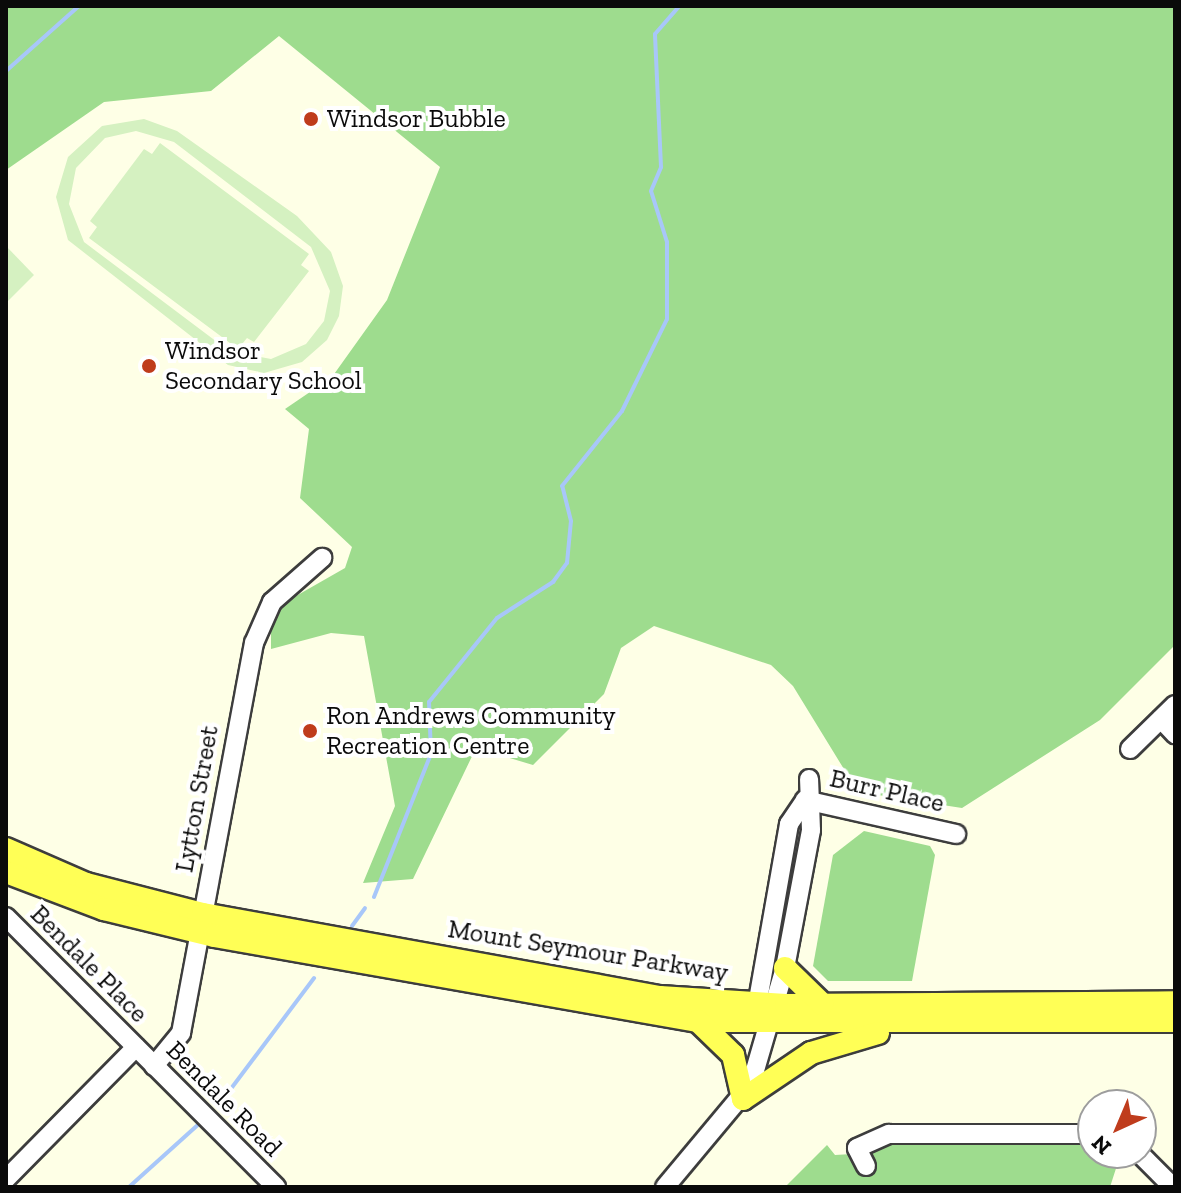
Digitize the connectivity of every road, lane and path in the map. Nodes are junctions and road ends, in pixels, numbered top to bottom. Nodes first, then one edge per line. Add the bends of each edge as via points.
1 (322, 558) dead end
2 (1175, 705) edge
3 (1161, 719) junction
4 (1175, 734) edge
5 (1130, 749) dead end
6 (809, 779) dead end
7 (805, 800) junction
8 (956, 834) dead end
9 (6, 849) edge
10 (6, 872) edge
11 (6, 917) edge
12 (201, 923) junction
13 (785, 968) junction
14 (1175, 1002) edge
15 (822, 1004) junction
16 (764, 1018) junction
17 (698, 1021) junction
18 (1175, 1021) edge
19 (921, 1023) junction
20 (136, 1047) junction
21 (154, 1066) junction
22 (743, 1099) junction
23 (1077, 1134) edge
24 (866, 1166) dead end
25 (1155, 1169) edge
26 (6, 1179) edge
27 (276, 1187) edge
28 (665, 1187) edge
29 (1173, 1187) edge

1 - 12 street, Lytton Street via 272,602 254,643
2 - 3 street
3 - 4 street
3 - 5 street
6 - 7 street
7 - 8 street, Burr Place
7 - 13 street via 811,830
7 - 16 street via 789,824
9 - 12 main road, Mount Seymour Parkway via 86,884
10 - 12 main road, Mount Seymour Parkway via 104,909
11 - 20 street, Bendale Place
12 - 16 main road, Mount Seymour Parkway
12 - 17 main road, Mount Seymour Parkway
12 - 21 street, Lytton Street via 181,1033
13 - 15 main road
13 - 16 street
14 - 15 main road, Mount Seymour Parkway
15 - 16 main road, Mount Seymour Parkway
16 - 17 main road, Mount Seymour Parkway
16 - 19 main road, Mount Seymour Parkway
16 - 22 street
17 - 22 main road via 733,1055
18 - 19 main road, Mount Seymour Parkway
19 - 22 main road via 822,1048
20 - 21 street, Bendale Road
20 - 26 street
21 - 27 street, Bendale Road
22 - 28 street
23 - 24 street via 879,1136 857,1148
25 - 29 street

